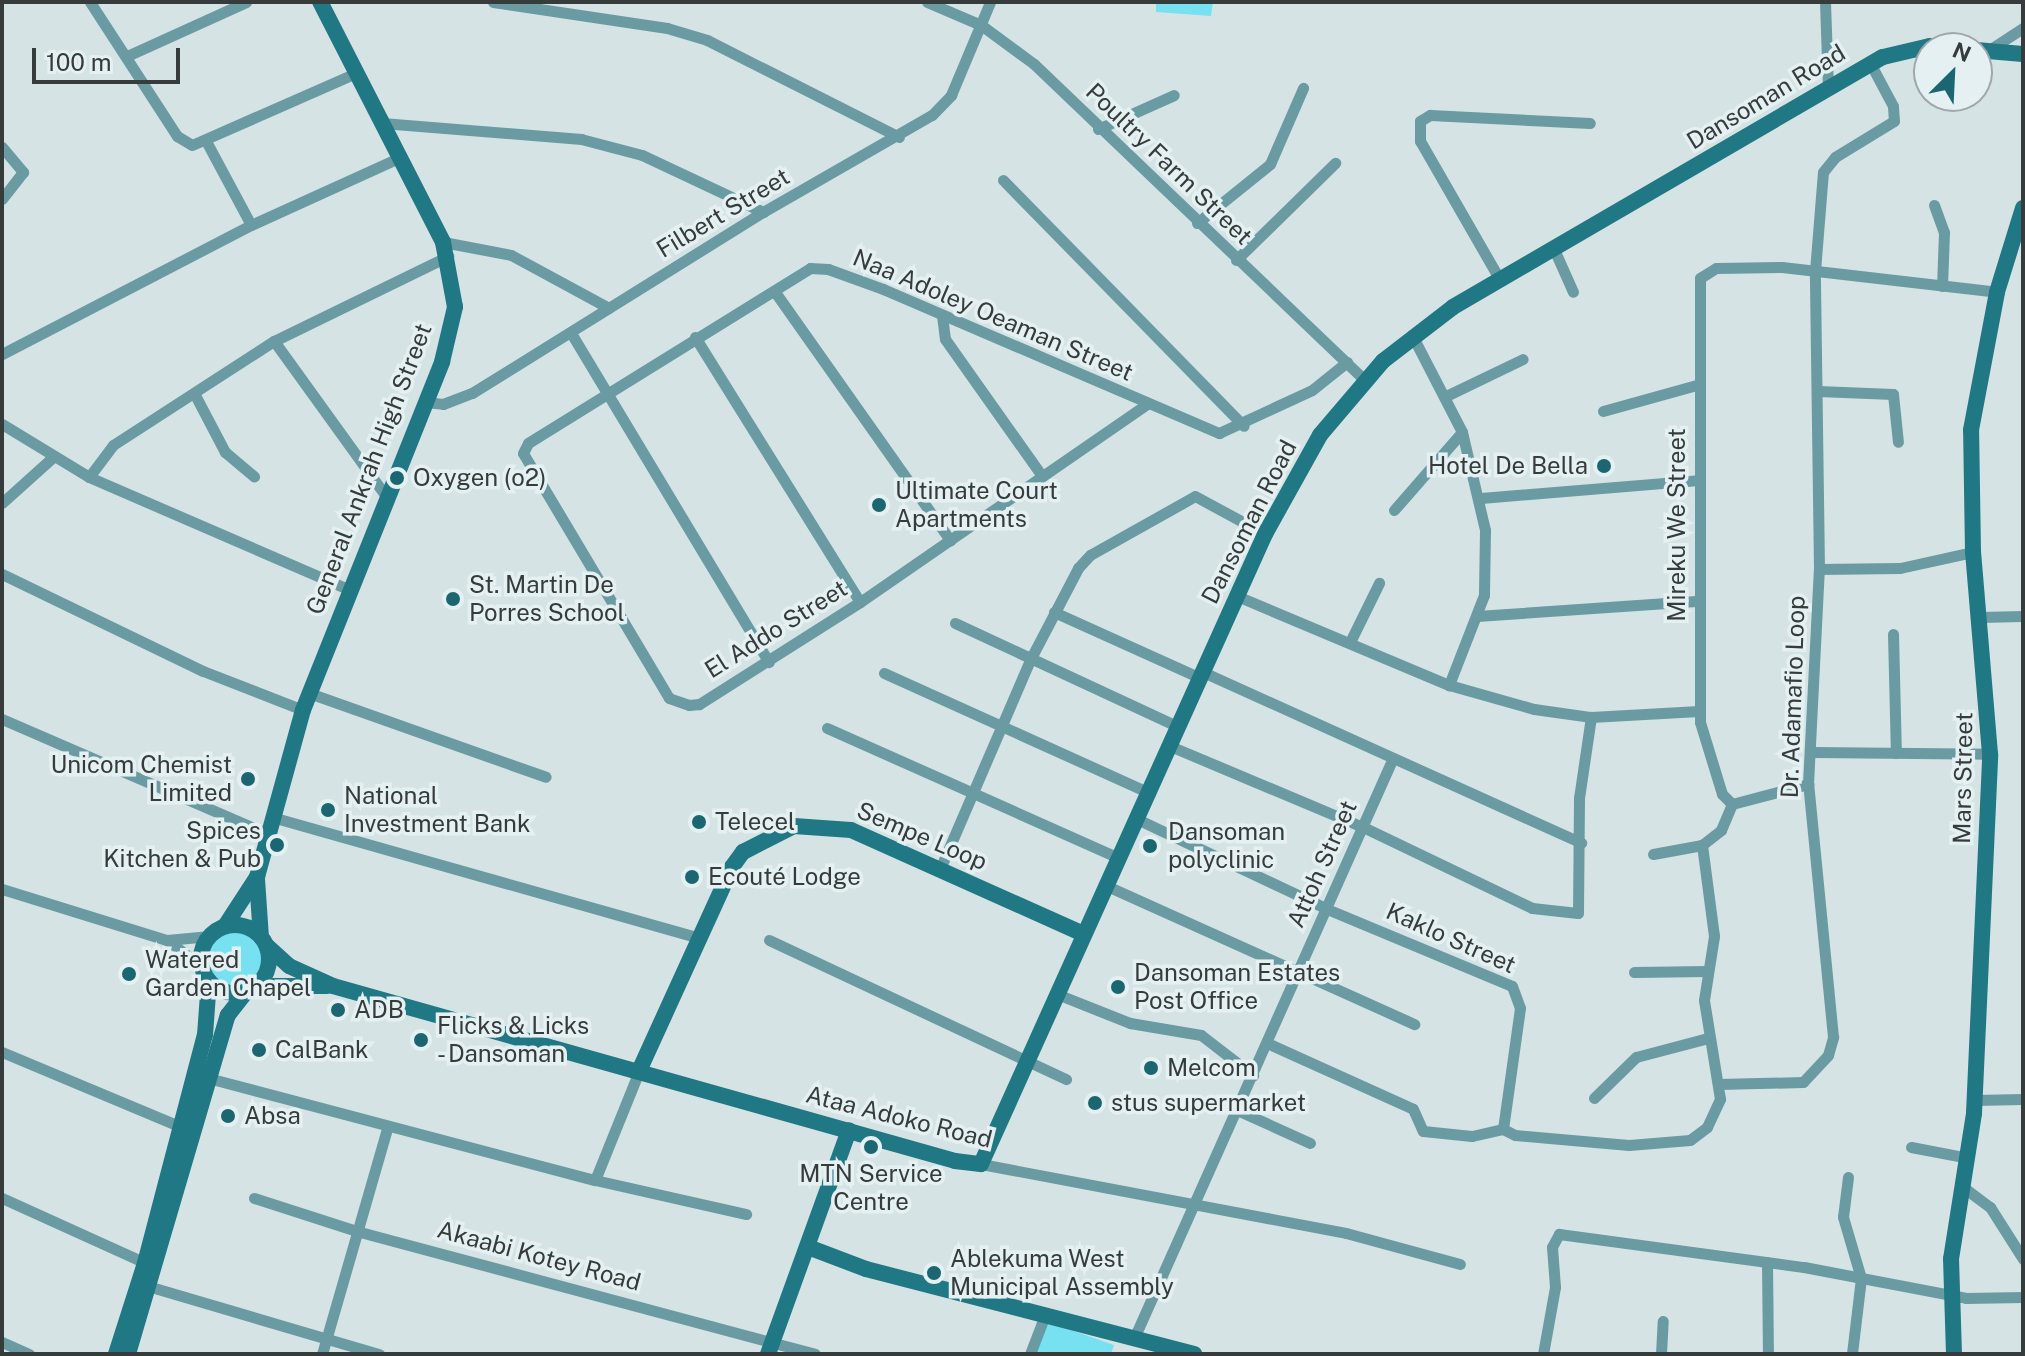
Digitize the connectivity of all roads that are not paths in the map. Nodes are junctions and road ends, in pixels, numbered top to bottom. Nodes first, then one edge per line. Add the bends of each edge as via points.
1 (90, 2) edge
2 (246, 2) edge
3 (320, 2) edge
4 (493, 2) edge
5 (927, 2) edge
6 (990, 2) edge
7 (1825, 2) edge
8 (981, 25) junction
9 (2023, 28) edge
10 (1913, 47) edge
11 (1993, 47) edge
12 (1993, 48) edge
13 (2023, 54) edge
14 (127, 56) junction
15 (1870, 63) junction
16 (356, 73) junction
17 (1303, 88) dead end
18 (1828, 89) junction
19 (1174, 95) dead end
20 (382, 123) junction
21 (1590, 123) dead end
22 (1098, 129) junction
23 (899, 137) junction
24 (206, 141) junction
25 (2, 147) edge
26 (401, 157) junction
27 (1335, 163) dead end
28 (1003, 180) dead end
29 (2, 199) edge
30 (1934, 205) dead end
31 (2023, 208) edge
32 (763, 212) junction
33 (1197, 223) junction
34 (251, 225) junction
35 (1553, 247) junction
36 (445, 249) junction
37 (1236, 260) junction
38 (1815, 271) junction
39 (1500, 280) junction
40 (1942, 286) junction
41 (775, 292) junction
42 (1573, 292) dead end
43 (1997, 292) junction
44 (609, 308) junction
45 (942, 315) junction
46 (571, 333) junction
47 (1412, 335) junction
48 (695, 337) junction
49 (274, 341) junction
50 (2, 354) edge
51 (1523, 359) dead end
52 (1347, 362) junction
53 (1365, 380) junction
54 (1697, 385) junction
55 (1818, 391) junction
56 (194, 393) junction
57 (609, 393) junction
58 (1446, 396) junction
59 (425, 402) junction
60 (1147, 404) junction
61 (1603, 411) dead end
62 (2, 424) edge
63 (1244, 426) junction
64 (1462, 432) junction
65 (1898, 442) dead end
66 (528, 443) joint
67 (52, 458) junction
68 (254, 476) dead end
69 (1042, 476) junction
70 (89, 477) junction
71 (1698, 480) junction
72 (385, 495) junction
73 (1481, 498) junction
74 (2, 503) edge
75 (1394, 510) dead end
76 (1265, 534) junction
77 (950, 540) junction
78 (1973, 552) junction
79 (1819, 569) junction
80 (2, 574) edge
81 (1379, 583) dead end
82 (348, 589) junction
83 (1237, 596) junction
84 (1699, 601) junction
85 (860, 602) junction
86 (1054, 612) junction
87 (1477, 616) junction
88 (2023, 616) edge
89 (1980, 617) junction
90 (955, 623) dead end
91 (1893, 634) dead end
92 (1350, 642) junction
93 (1030, 660) junction
94 (769, 662) junction
95 (884, 673) dead end
96 (1202, 675) junction
97 (1449, 685) junction
98 (309, 693) junction
99 (303, 710) junction
100 (1699, 711) junction
101 (1591, 717) junction
102 (2, 719) edge
103 (1177, 726) junction
104 (827, 728) dead end
105 (1004, 728) junction
106 (1170, 746) junction
107 (1812, 752) junction
108 (1896, 753) junction
109 (1990, 754) junction
110 (1392, 760) junction
111 (546, 777) dead end
112 (1808, 784) junction
113 (973, 792) junction
114 (1150, 793) junction
115 (1732, 804) junction
116 (272, 817) junction
117 (1137, 819) junction
118 (1363, 827) junction
119 (268, 834) junction
120 (1581, 843) junction
121 (1702, 845) junction
122 (1653, 854) dead end
123 (1119, 858) junction
124 (940, 869) junction
125 (257, 877) junction
126 (1107, 886) junction
127 (2, 889) edge
128 (1327, 909) junction
129 (225, 926) junction
130 (1084, 934) junction
131 (210, 936) junction
132 (697, 937) junction
133 (167, 940) junction
134 (769, 940) dead end
135 (264, 942) junction
136 (1708, 971) junction
137 (1298, 972) junction
138 (1634, 972) dead end
139 (205, 974) junction
140 (333, 986) junction
141 (252, 988) junction
142 (1057, 994) junction
143 (1414, 1024) dead end
144 (1708, 1038) junction
145 (1267, 1043) junction
146 (2, 1052) edge
147 (1029, 1060) junction
148 (639, 1071) junction
149 (1253, 1075) junction
150 (208, 1078) junction
151 (1066, 1079) dead end
152 (1718, 1084) junction
153 (1594, 1098) dead end
154 (2023, 1099) edge
155 (1973, 1100) junction
156 (1237, 1110) junction
157 (388, 1126) junction
158 (181, 1127) junction
159 (1503, 1129) junction
160 (849, 1130) junction
161 (1310, 1143) dead end
162 (1911, 1147) dead end
163 (1968, 1158) junction
164 (981, 1164) junction
165 (1848, 1177) dead end
166 (595, 1180) junction
167 (1963, 1187) junction
168 (2, 1198) edge
169 (254, 1198) dead end
170 (1193, 1207) junction
171 (746, 1214) dead end
172 (360, 1232) junction
173 (808, 1247) junction
174 (2023, 1259) edge
175 (1767, 1262) junction
176 (145, 1263) junction
177 (1460, 1264) dead end
178 (1861, 1278) junction
179 (151, 1287) junction
180 (1951, 1292) junction
181 (2023, 1297) edge
182 (1045, 1315) junction
183 (1663, 1321) dead end
184 (1135, 1336) junction
185 (327, 1341) junction
186 (2, 1342) edge
187 (771, 1347) edge
188 (29, 1354) edge
189 (116, 1354) edge
190 (128, 1354) edge
191 (322, 1354) edge
192 (379, 1354) edge
193 (815, 1354) edge
194 (1030, 1354) edge
195 (1194, 1354) edge
196 (1543, 1354) edge
197 (1661, 1354) edge
198 (1768, 1354) edge
199 (1852, 1354) edge
200 (1954, 1354) edge

1 - 14 street
2 - 14 street
3 - 16 main road, General Ankrah High Street
4 - 23 street via 667,28 707,40
5 - 8 street, Poultry Farm Street
6 - 8 street, Filbert Street
7 - 18 street
8 - 22 street, Poultry Farm Street via 1034,64
8 - 23 street, Filbert Street via 951,95
9 - 11 street
10 - 15 main road, Dansoman Road
12 - 13 main road, Dansoman Road
14 - 24 street via 177,136 192,145
15 - 18 main road, Dansoman Road
15 - 38 street, Dr. Adamafio Loop via 1893,106 1894,121 1835,157 1823,172
16 - 20 main road, General Ankrah High Street
16 - 24 street
17 - 33 street via 1270,164
18 - 35 main road, Dansoman Road
19 - 22 street
20 - 26 main road, General Ankrah High Street
20 - 32 street via 581,139 642,155
21 - 39 street via 1430,115 1420,121 1420,141
22 - 33 street, Poultry Farm Street
23 - 32 street, Filbert Street
24 - 34 street
25 - 29 street via 23,172
26 - 34 street
26 - 36 main road, General Ankrah High Street
27 - 37 street
28 - 63 street
30 - 40 street via 1944,232
31 - 43 main road, Mars Street
32 - 44 street, Filbert Street
33 - 37 street, Poultry Farm Street
34 - 50 street
35 - 39 main road, Dansoman Road
35 - 42 street
36 - 44 street via 511,255
36 - 49 street
36 - 59 main road, General Ankrah High Street via 455,307
37 - 52 street, Poultry Farm Street
38 - 40 street
38 - 54 street, Mireku We Street via 1703,272 1698,286
38 - 55 street, Dr. Adamafio Loop
39 - 47 main road, Dansoman Road
40 - 43 street
41 - 45 street, Naa Adoley Oeaman Street via 810,268 828,269
41 - 48 street, Naa Adoley Oeaman Street
41 - 77 street
43 - 78 main road, Mars Street via 1971,430
44 - 46 street, Filbert Street
45 - 60 street, Naa Adoley Oeaman Street
45 - 69 street via 945,339
46 - 57 street
46 - 59 street, Filbert Street via 458,401
47 - 53 main road, Dansoman Road
47 - 58 street
48 - 57 street, Naa Adoley Oeaman Street
48 - 85 street
49 - 56 street
49 - 72 street
51 - 58 street
52 - 53 street, Poultry Farm Street
52 - 63 street via 1312,390
53 - 76 main road, Dansoman Road via 1306,457
54 - 61 street
54 - 71 street, Mireku We Street
55 - 65 street via 1893,394
55 - 79 street, Dr. Adamafio Loop
56 - 68 street via 225,452
56 - 70 street via 113,445
57 - 66 street, Naa Adoley Oeaman Street
57 - 94 street
58 - 64 street
59 - 72 main road, General Ankrah High Street
60 - 63 street, Naa Adoley Oeaman Street via 1210,431
60 - 69 street, El Addo Street
62 - 67 street
64 - 73 street
64 - 75 street
66 - 94 street, El Addo Street via 526,460 669,698 699,704
67 - 70 street
67 - 74 street
69 - 77 street, El Addo Street
70 - 82 street
71 - 73 street
71 - 84 street, Mireku We Street
72 - 82 main road, General Ankrah High Street
73 - 87 street via 1487,570
76 - 83 main road, Dansoman Road
76 - 86 street via 1195,496 1090,555
77 - 85 street, El Addo Street
78 - 79 street via 1900,568
78 - 89 main road, Mars Street
79 - 107 street, Dr. Adamafio Loop
80 - 99 street via 203,671
81 - 92 street
82 - 98 main road, General Ankrah High Street
83 - 92 street
83 - 96 main road, Dansoman Road
84 - 87 street
84 - 100 street, Mireku We Street
85 - 94 street, El Addo Street
86 - 93 street
86 - 96 street
87 - 97 street
88 - 89 street
89 - 109 main road, Mars Street
90 - 93 street
91 - 108 street
92 - 97 street
93 - 103 street
93 - 105 street
95 - 105 street
96 - 103 main road, Dansoman Road
96 - 110 street
97 - 101 street via 1534,709
98 - 99 main road, General Ankrah High Street
98 - 111 street
99 - 116 main road, General Ankrah High Street
100 - 101 street
100 - 115 street, Mireku We Street via 1722,794
101 - 120 street via 1579,798
102 - 119 street
103 - 106 main road, Dansoman Road
104 - 113 street
105 - 113 street
105 - 114 street
106 - 114 main road, Dansoman Road
106 - 118 street
107 - 108 street
107 - 112 street, Dr. Adamafio Loop
108 - 109 street
109 - 155 main road, Mars Street
110 - 118 street, Attoh Street
110 - 120 street
112 - 115 street
112 - 152 street, Dr. Adamafio Loop via 1835,1016 1831,1046 1820,1067 1803,1082
113 - 123 street
113 - 124 street
114 - 117 main road, Dansoman Road
115 - 121 street via 1721,830
116 - 119 main road, General Ankrah High Street
116 - 132 street
117 - 123 main road, Dansoman Road
117 - 128 street, Kaklo Street
118 - 120 street via 1532,908 1578,913
118 - 128 street, Attoh Street
119 - 125 main road, General Ankrah High Street
121 - 122 street
121 - 136 street via 1714,936
123 - 126 main road, Dansoman Road
124 - 130 main road, Sempe Loop
124 - 132 main road, Sempe Loop via 851,830 794,826 743,852
125 - 129 main road, General Ankrah High Street
125 - 135 main road, General Ankrah High Street
126 - 130 main road, Dansoman Road
126 - 137 street
127 - 133 street
128 - 137 street, Attoh Street
128 - 159 street, Kaklo Street via 1512,986 1520,1008
129 - 131 main road
129 - 135 main road via 242,925
130 - 142 main road, Dansoman Road
131 - 133 street
131 - 139 main road via 201,951
132 - 148 main road, Sempe Loop
133 - 139 street
134 - 147 street
135 - 140 main road, Ataa Adoko Road via 289,966
135 - 141 main road via 268,968
136 - 138 street
136 - 144 street
137 - 143 street
137 - 145 street, Attoh Street
139 - 141 main road via 227,992
139 - 158 main road via 207,1021
140 - 141 main road, Ataa Adoko Road
140 - 148 main road, Ataa Adoko Road
141 - 150 main road via 228,1015
142 - 147 main road, Dansoman Road
142 - 149 street via 1130,1023 1201,1035
144 - 152 street
144 - 153 street via 1648,1051
145 - 149 street, Attoh Street
145 - 159 street via 1413,1109 1423,1131 1472,1136
146 - 158 street
147 - 151 street
147 - 164 main road, Dansoman Road
148 - 160 main road, Ataa Adoko Road
148 - 166 street
149 - 156 street, Attoh Street
150 - 157 street
150 - 179 main road
152 - 159 street via 1720,1099 1707,1127 1678,1143 1596,1143 1515,1135
154 - 155 street
155 - 163 main road, Mars Street
156 - 161 street
156 - 170 street, Attoh Street
157 - 166 street
157 - 172 street
158 - 176 main road
160 - 164 main road, Ataa Adoko Road
160 - 173 main road
162 - 163 street
163 - 167 main road, Mars Street
164 - 170 street, Ataa Adoko Road
165 - 178 street via 1843,1217
166 - 171 street
167 - 174 street via 1990,1207
167 - 180 main road, Mars Street
168 - 176 street
169 - 172 street, Akaabi Kotey Road
170 - 177 street, Ataa Adoko Road via 1346,1233
170 - 184 street, Attoh Street
172 - 185 street
172 - 187 street, Akaabi Kotey Road
173 - 182 main road via 866,1269
173 - 187 main road
175 - 178 street
175 - 196 street via 1559,1234 1554,1238 1555,1287
175 - 198 street
176 - 189 main road
178 - 180 street
178 - 199 street
179 - 185 street
179 - 190 main road
180 - 181 street via 1966,1298
180 - 200 main road, Mars Street
182 - 184 main road
182 - 194 street
183 - 197 street
184 - 195 main road
185 - 191 street
185 - 192 street
186 - 188 street
187 - 193 street, Akaabi Kotey Road

